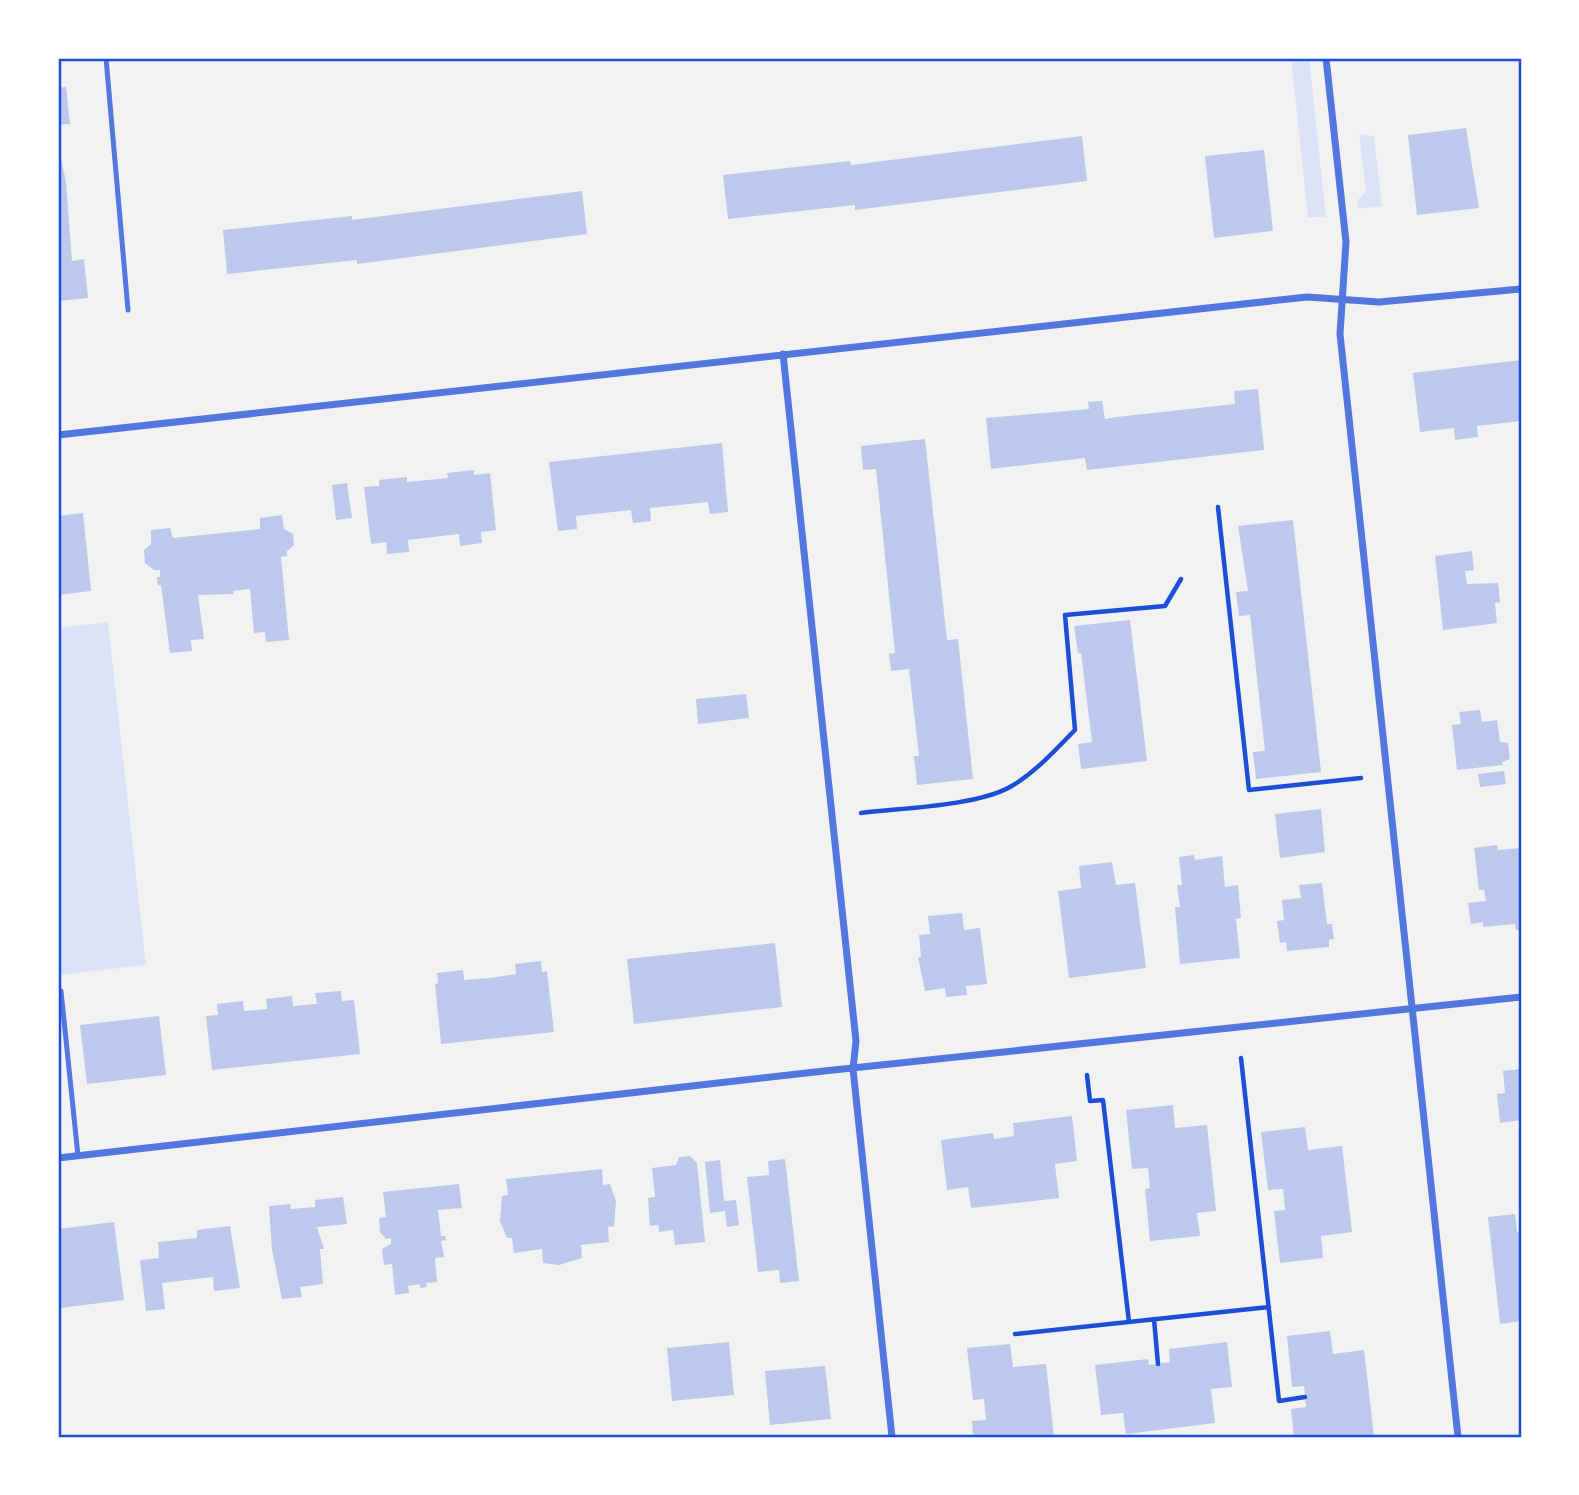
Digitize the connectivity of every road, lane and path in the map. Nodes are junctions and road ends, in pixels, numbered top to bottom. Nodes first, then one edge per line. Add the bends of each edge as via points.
1 (106, 58) edge
2 (1326, 58) edge
3 (1521, 289) edge
4 (1340, 299) junction
5 (128, 310) dead end
6 (783, 354) junction
7 (58, 435) edge
8 (1218, 508) dead end
9 (1181, 579) dead end
10 (1361, 778) dead end
11 (861, 813) dead end
12 (58, 992) edge
13 (1521, 998) edge
14 (1411, 1010) junction
15 (1241, 1058) dead end
16 (853, 1069) junction
17 (1087, 1075) dead end
18 (78, 1156) junction
19 (58, 1158) edge
20 (1269, 1307) junction
21 (1154, 1319) junction
22 (1129, 1322) junction
23 (1015, 1334) dead end
24 (1158, 1364) dead end
25 (1305, 1397) dead end
26 (892, 1437) edge
27 (1458, 1437) edge

1 - 5 lane
2 - 4 street via 1346,242
3 - 4 street via 1379,302
4 - 6 street via 1307,297
4 - 14 street
6 - 7 street
6 - 16 street via 856,1041
8 - 10 path via 1249,790
9 - 11 path via 1165,606 1065,615 1075,730 1009,788 967,800
12 - 18 lane
13 - 14 street
14 - 16 street
14 - 27 street
15 - 20 path
16 - 18 street
16 - 26 street
17 - 22 path via 1090,1101 1103,1100
18 - 19 street
20 - 21 path
20 - 25 path via 1279,1401
21 - 22 path
21 - 24 path
22 - 23 path

